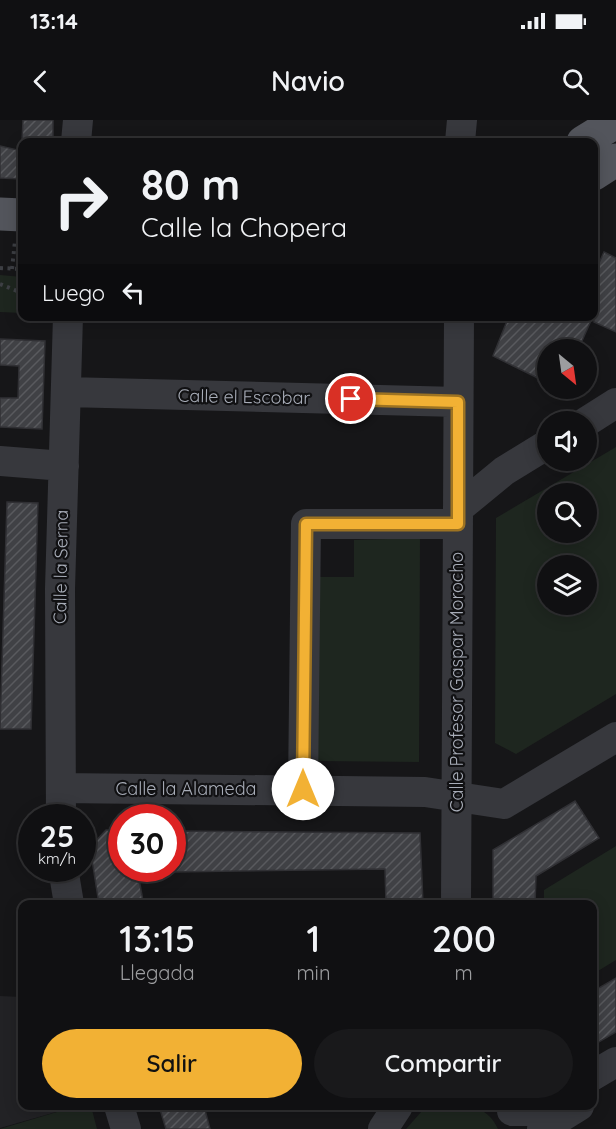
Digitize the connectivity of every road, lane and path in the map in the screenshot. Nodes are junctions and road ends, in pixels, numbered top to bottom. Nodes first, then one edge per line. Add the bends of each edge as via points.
1 (78, 120) edge
2 (462, 120) edge
3 (616, 122) edge
4 (76, 138) edge
5 (460, 138) edge
6 (590, 138) edge
7 (616, 160) edge
8 (598, 171) edge
9 (0, 214) edge
10 (18, 215) edge
11 (0, 237) edge
12 (18, 237) edge
13 (0, 268) edge
14 (18, 269) edge
15 (0, 284) edge
16 (18, 291) edge
17 (68, 321) edge
18 (459, 321) edge
19 (66, 392) junction
20 (458, 402) junction
21 (616, 403) edge
22 (597, 415) edge
23 (459, 439) junction
24 (537, 451) edge
25 (0, 461) edge
26 (64, 466) junction
27 (504, 471) junction
28 (459, 516) junction
29 (616, 736) edge
30 (303, 789) junction
31 (457, 797) junction
32 (61, 803) edge
33 (65, 882) edge
34 (68, 900) edge
35 (456, 900) edge
36 (616, 1062) edge
37 (597, 1073) edge
38 (616, 1084) edge
39 (597, 1095) edge
40 (120, 1110) edge
41 (395, 1110) edge
42 (530, 1110) edge
43 (573, 1110) edge
44 (513, 1115) edge
45 (126, 1129) edge
46 (383, 1129) edge
47 (542, 1129) edge

1 - 4 street
2 - 5 street
3 - 6 main road
7 - 8 main road
9 - 10 main road
11 - 12 main road
13 - 14 path
15 - 16 path
17 - 19 street, Calle la Serna
18 - 20 street, Calle Profesor Gaspar Morocho
19 - 20 street, Calle el Escobar
19 - 26 street, Calle la Serna
20 - 23 street, Calle Profesor Gaspar Morocho
21 - 22 street
23 - 27 street via 473,457
23 - 28 street, Calle Profesor Gaspar Morocho
24 - 27 street
25 - 26 street
26 - 32 street, Calle la Serna
27 - 28 street
28 - 30 street via 306,524
28 - 31 street, Calle Profesor Gaspar Morocho
29 - 31 street, Calle la Alameda via 504,804
30 - 31 street, Calle la Alameda via 425,792
30 - 32 street, Calle la Alameda
31 - 35 street, Calle Profesor Gaspar Morocho
33 - 34 street
36 - 37 street
38 - 39 street
40 - 45 street
41 - 46 street
42 - 44 street
43 - 47 street

